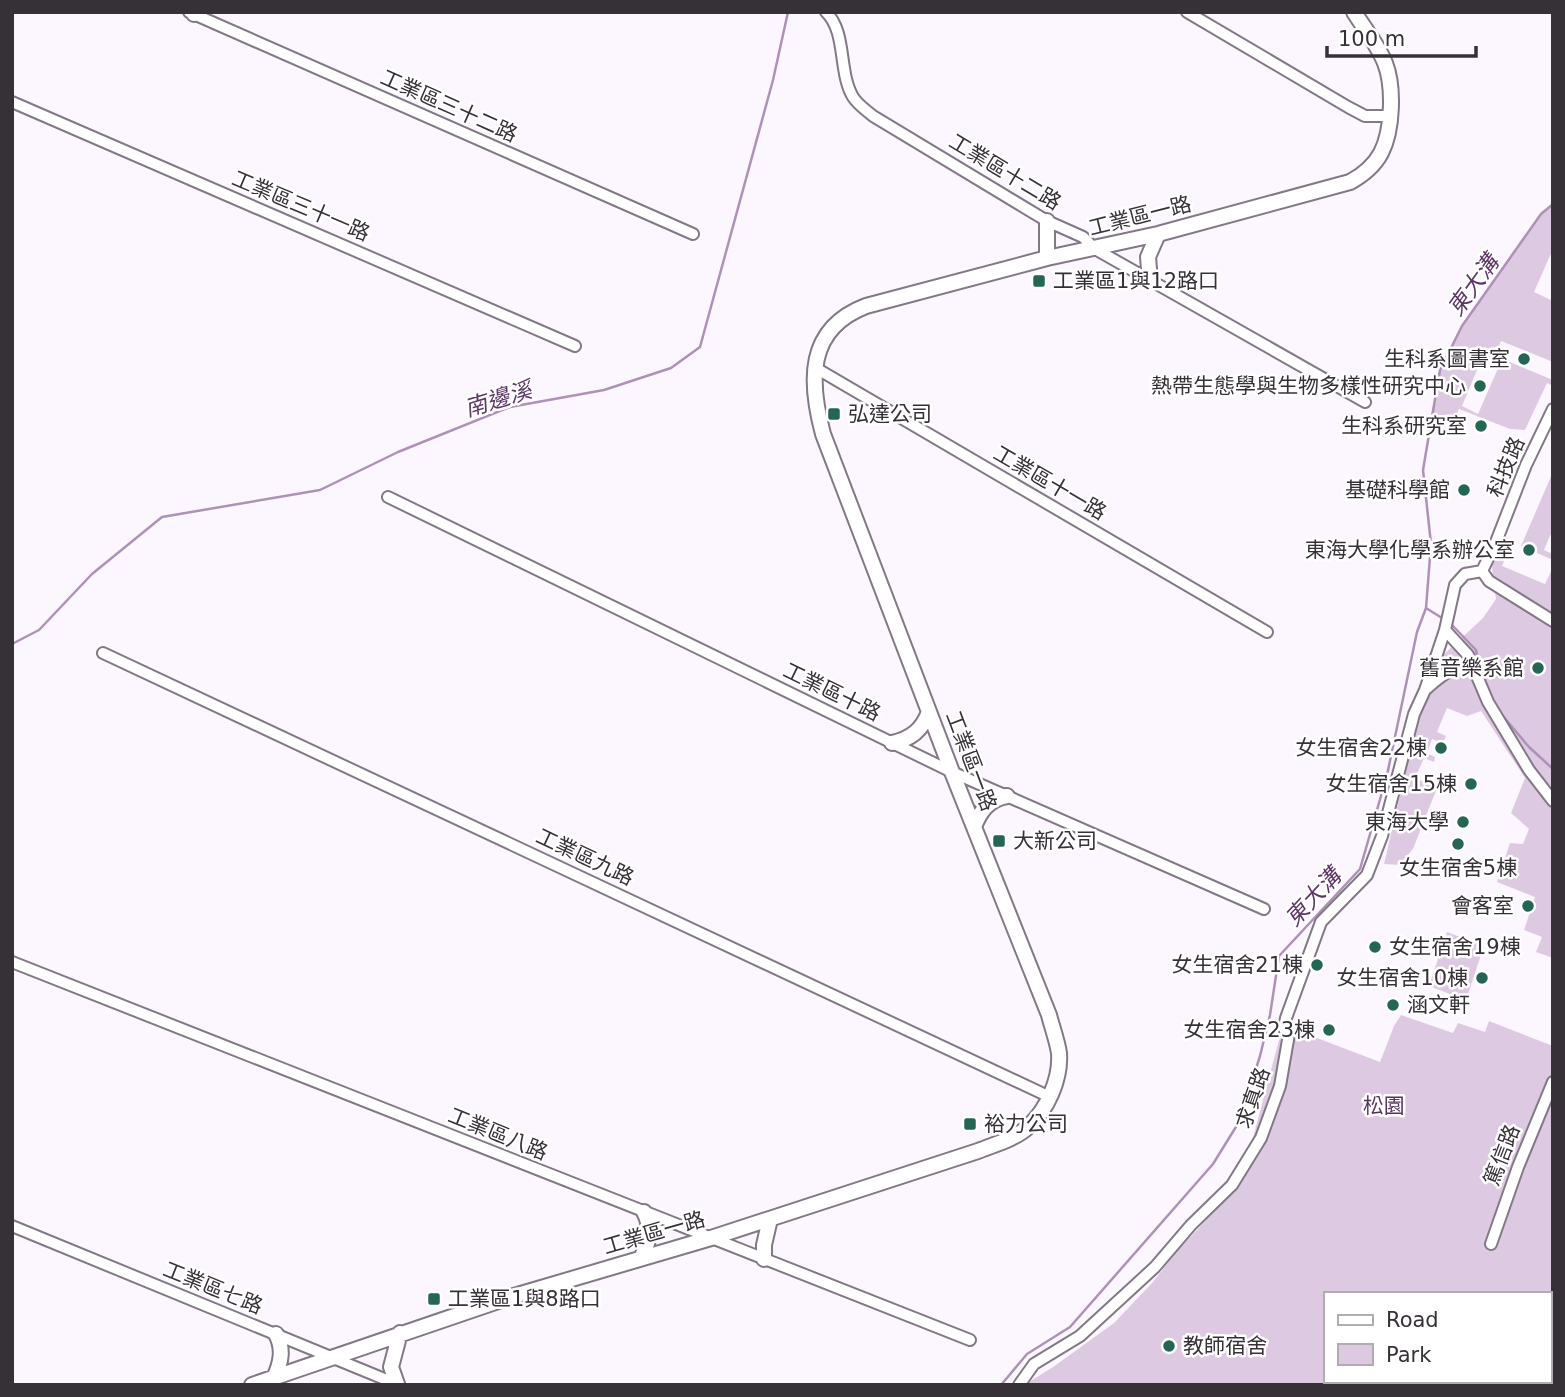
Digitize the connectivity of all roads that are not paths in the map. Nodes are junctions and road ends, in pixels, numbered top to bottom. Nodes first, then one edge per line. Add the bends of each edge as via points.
1 (826, 12) edge
2 (1187, 12) edge
3 (1354, 12) edge
4 (192, 13) edge
5 (12, 102) edge
6 (1390, 116) junction
7 (1047, 221) junction
8 (693, 234) dead end
9 (1158, 234) junction
10 (1095, 249) junction
11 (1047, 258) junction
12 (1150, 281) junction
13 (575, 346) dead end
14 (814, 367) junction
15 (1365, 402) dead end
16 (1553, 409) edge
17 (388, 497) dead end
18 (1482, 570) junction
19 (1553, 621) edge
20 (1445, 630) junction
21 (1267, 632) dead end
22 (103, 653) dead end
23 (1472, 667) junction
24 (1425, 690) junction
25 (929, 712) junction
26 (892, 743) junction
27 (952, 772) junction
28 (1007, 796) junction
29 (1553, 801) edge
30 (974, 827) junction
31 (1264, 909) dead end
32 (12, 962) edge
33 (1553, 1082) edge
34 (1050, 1097) junction
35 (644, 1212) junction
36 (771, 1219) junction
37 (12, 1226) edge
38 (711, 1238) junction
39 (1490, 1244) dead end
40 (641, 1258) junction
41 (764, 1259) junction
42 (400, 1333) junction
43 (276, 1334) junction
44 (970, 1340) dead end
45 (332, 1358) junction
46 (274, 1378) junction
47 (398, 1384) edge
48 (252, 1385) edge
49 (1019, 1385) edge

1 - 7 street, 工業區十二路 via 834,24 851,94 861,106
2 - 6 street via 1365,116
3 - 6 street, 工業區一路 via 1385,61 1391,83
4 - 8 street, 工業區三十二路
5 - 13 street, 工業區三十一路
6 - 9 street, 工業區一路 via 1381,153 1350,182
7 - 10 street, 工業區十二路 via 1083,237
7 - 11 street
9 - 10 street, 工業區一路
9 - 12 street via 1148,257
10 - 11 street, 工業區一路
10 - 12 street, 工業區十二路
11 - 14 street, 工業區一路 via 855,310 837,324
12 - 15 street, 工業區十二路
14 - 21 street, 工業區十一路
14 - 25 street, 工業區一路 via 813,389 823,434
16 - 18 street, 科技路
17 - 26 street, 工業區十路
18 - 19 street via 1489,581
18 - 20 street, 求真路 via 1459,578
20 - 23 street via 1468,655
20 - 24 street, 求真路
22 - 34 street, 工業區九路
23 - 24 street via 1448,671
23 - 29 street via 1529,770
24 - 49 street, 求真路 via 1367,875 1321,922 1286,1018 1284,1029 1289,1034 1280,1086 1245,1166 1155,1267 1080,1336 1034,1364
25 - 26 street via 914,735
25 - 27 street, 工業區一路
26 - 27 street, 工業區十路
27 - 28 street, 工業區十路
27 - 30 street, 工業區一路
28 - 30 street via 990,802
28 - 31 street, 工業區十路
30 - 34 street, 工業區一路 via 1049,1015 1059,1053
32 - 35 street, 工業區八路
33 - 39 street, 篤信路
34 - 36 street, 工業區一路 via 1028,1127 1013,1137
35 - 38 street, 工業區八路
35 - 40 street via 648,1242
36 - 38 street, 工業區一路
36 - 41 street
37 - 43 street, 工業區七路
38 - 40 street, 工業區一路
38 - 41 street, 工業區八路
40 - 42 street, 工業區一路
41 - 44 street, 工業區八路
42 - 45 street, 工業區一路
42 - 47 street via 391,1367
43 - 45 street, 工業區七路
43 - 46 street via 281,1351
45 - 46 street, 工業區一路
45 - 47 street, 工業區七路
46 - 48 street, 工業區一路

